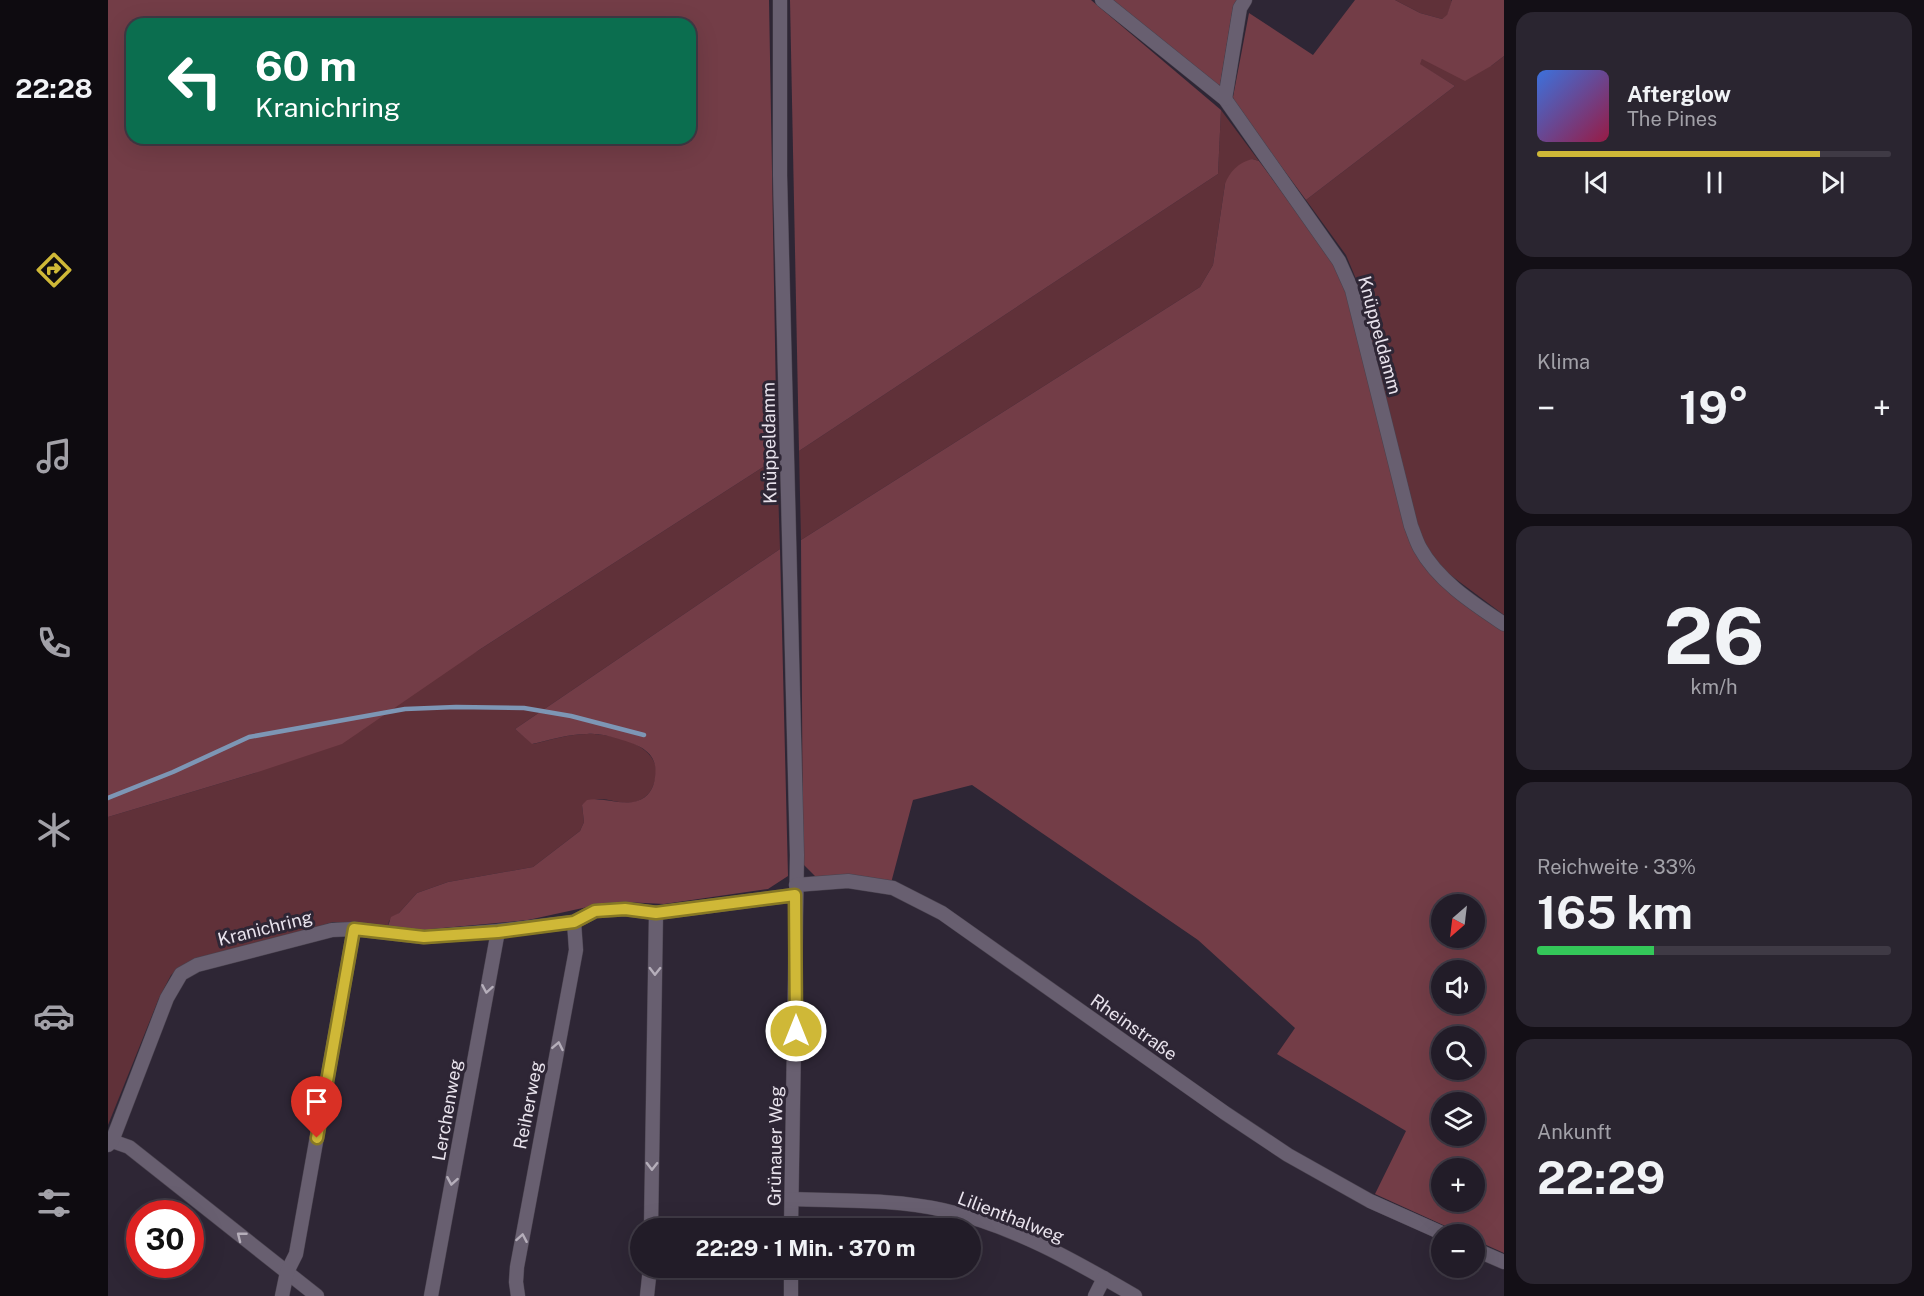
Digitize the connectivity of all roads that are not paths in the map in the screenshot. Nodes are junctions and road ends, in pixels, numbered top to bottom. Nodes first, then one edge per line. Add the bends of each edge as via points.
1 (780, 0) edge
2 (1102, 0) edge
3 (1245, 0) edge
4 (1225, 99) junction
5 (1504, 624) edge
6 (796, 890) junction
7 (656, 913) junction
8 (574, 922) junction
9 (354, 929) junction
10 (498, 932) junction
11 (110, 1143) edge
12 (792, 1200) junction
13 (651, 1218) edge
14 (791, 1218) edge
15 (1431, 1228) edge
16 (1485, 1254) edge
17 (1504, 1262) edge
18 (287, 1272) junction
19 (649, 1278) edge
20 (791, 1278) edge
21 (1104, 1278) junction
22 (282, 1296) edge
23 (317, 1296) edge
24 (431, 1296) edge
25 (518, 1296) edge
26 (647, 1296) edge
27 (791, 1296) edge
28 (1095, 1296) edge
29 (1135, 1296) edge

1 - 6 street, Knüppeldamm via 780,175
2 - 4 street, Knüppeldamm
3 - 4 street via 1240,8
4 - 5 street, Knüppeldamm via 1339,261 1352,290 1420,549 1450,583
6 - 7 street, Kranichring
6 - 12 street, Grünauer Weg
6 - 15 street, Rheinstraße via 848,881 893,888 940,912 1288,1155 1370,1201
7 - 8 street, Kranichring via 595,911
7 -> 13 street
8 - 10 street, Kranichring
25 -> 8 street, Reiherweg via 517,1267 576,950
9 - 10 street, Kranichring via 424,937
9 - 11 street, Kranichring via 332,930 226,957 181,974 167,998
9 - 18 street via 296,1254
10 -> 24 street, Lerchenweg
18 -> 11 street, Kranichring via 129,1147
12 - 14 street, Grünauer Weg
12 - 21 street, Lilienthalweg via 898,1203 951,1212 1025,1238
16 - 17 street
18 - 22 street
18 - 23 street, Kranichring
19 - 26 street
20 - 27 street
21 - 28 street
21 - 29 street, Lilienthalweg

